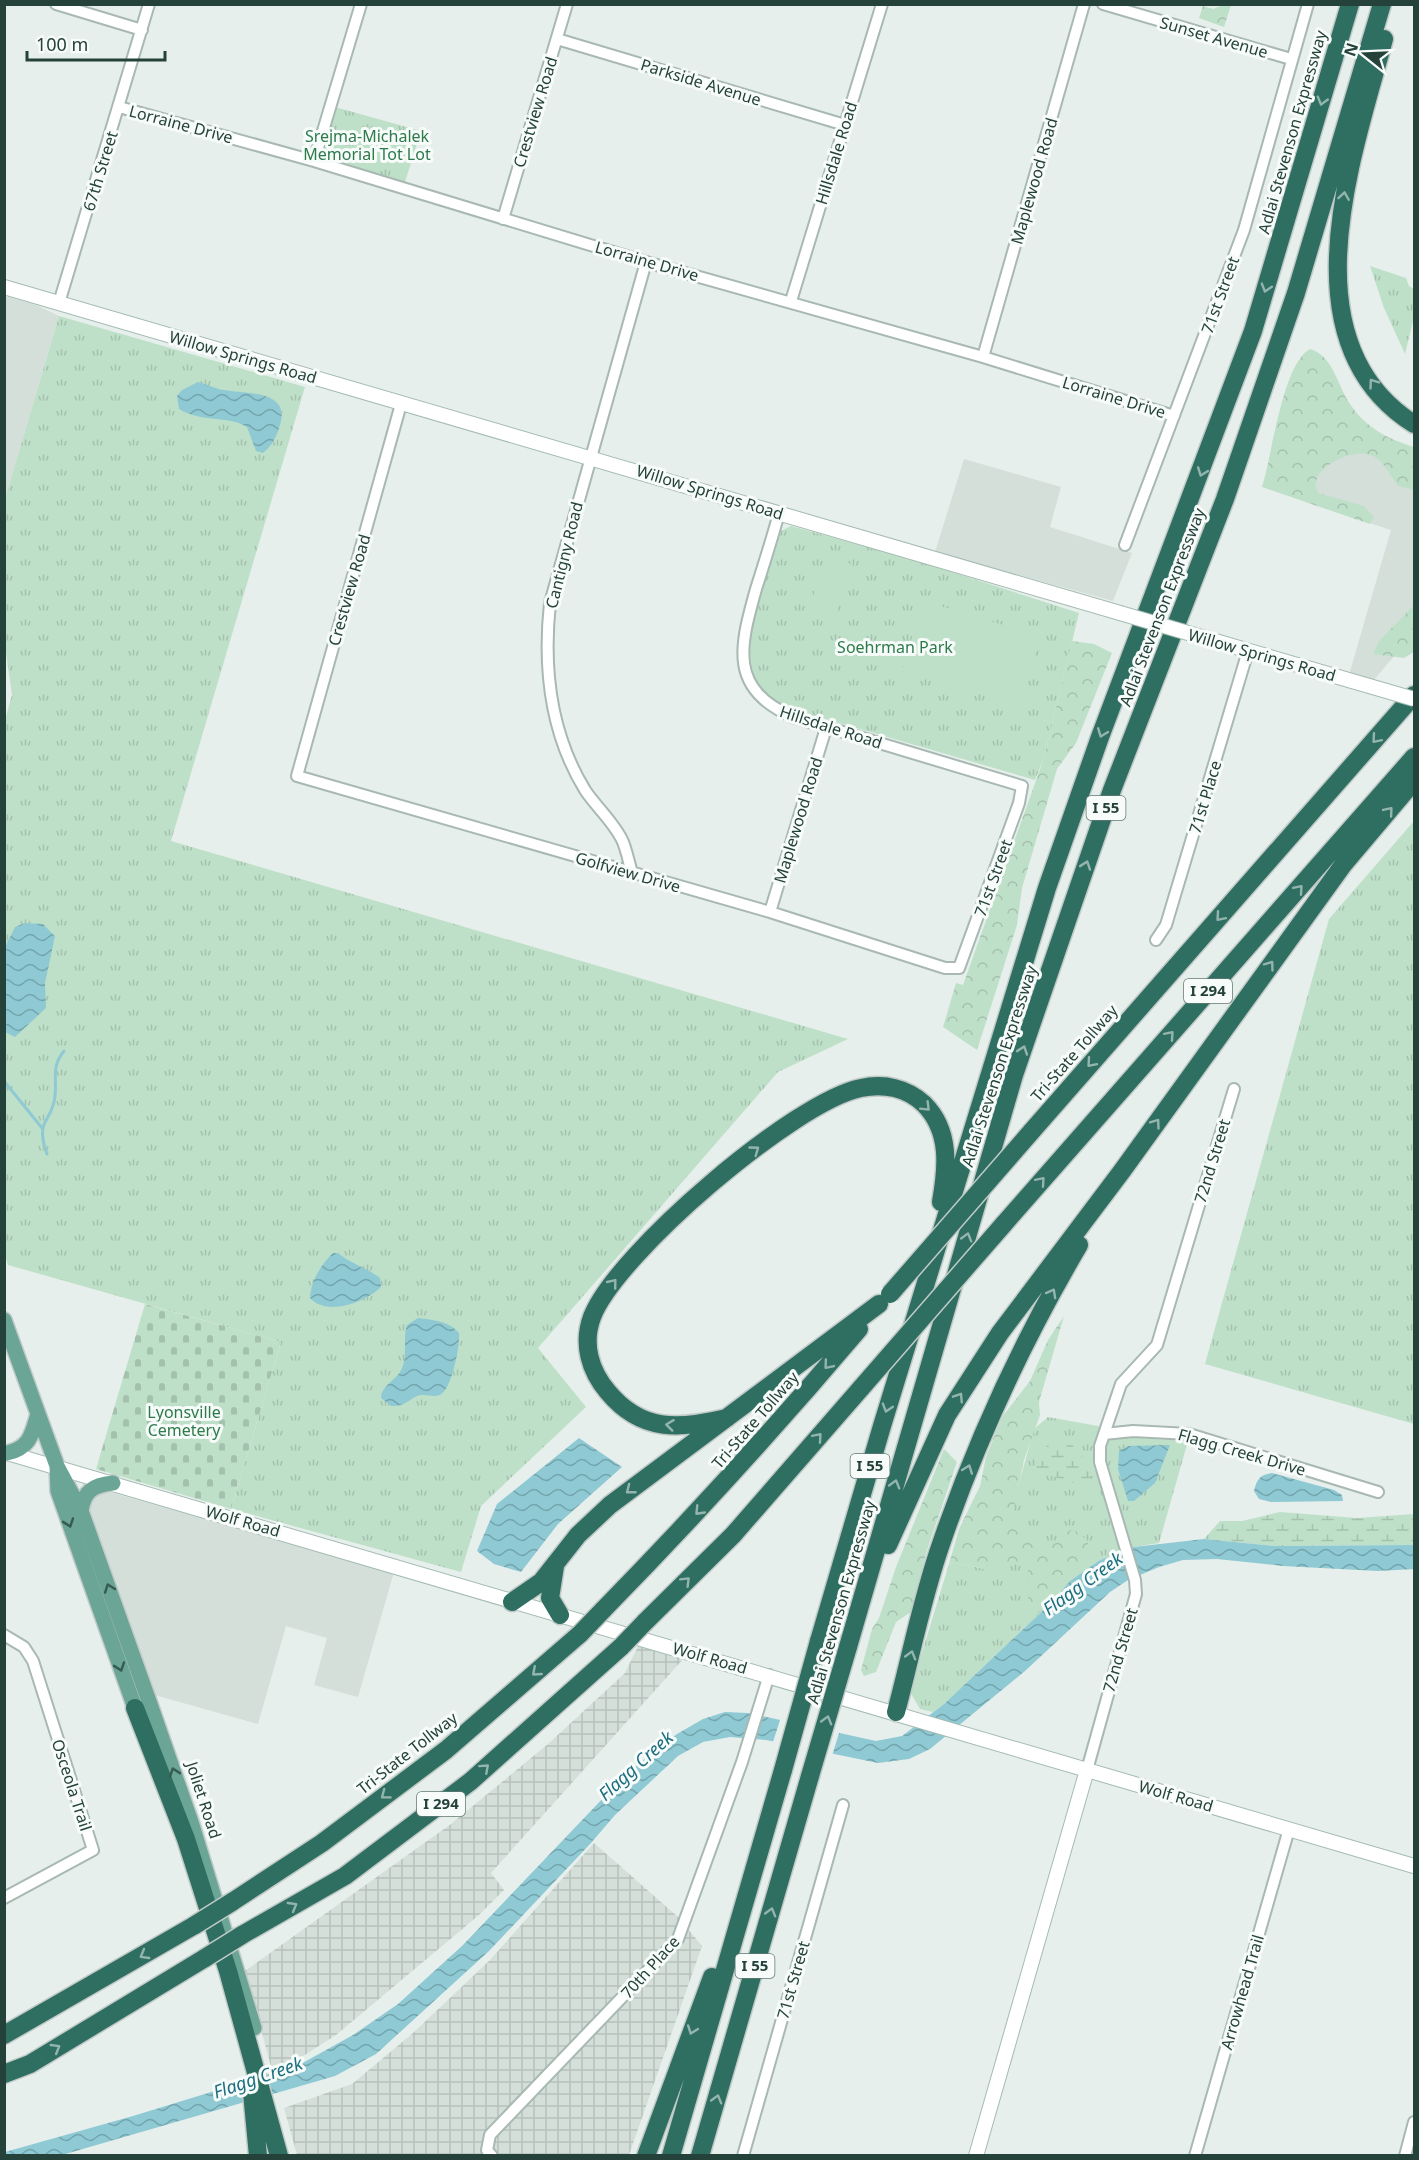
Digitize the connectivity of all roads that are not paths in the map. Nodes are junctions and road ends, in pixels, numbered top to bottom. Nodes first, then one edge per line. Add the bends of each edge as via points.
1 (56, 4) edge
2 (149, 4) edge
3 (361, 4) edge
4 (567, 4) edge
5 (882, 4) edge
6 (1084, 4) edge
7 (1103, 4) edge
8 (1308, 4) edge
9 (1350, 4) edge
10 (1382, 4) edge
11 (1394, 4) edge
12 (142, 30) junction
13 (557, 39) junction
14 (1291, 59) junction
15 (119, 108) junction
16 (845, 125) junction
17 (314, 161) junction
18 (502, 219) junction
19 (646, 262) junction
20 (4, 287) edge
21 (791, 302) junction
22 (59, 303) junction
23 (983, 357) junction
24 (401, 404) junction
25 (1174, 416) junction
26 (1414, 424) edge
27 (590, 457) junction
28 (779, 513) junction
29 (1125, 545) dead end
30 (1248, 651) junction
31 (1414, 697) edge
32 (826, 728) junction
33 (1414, 757) edge
34 (297, 776) joint
35 (1414, 781) edge
36 (1022, 786) joint
37 (632, 873) junction
38 (770, 912) junction
39 (1156, 940) dead end
40 (959, 968) joint
41 (1234, 1089) dead end
42 (1122, 1171) junction
43 (923, 1292) junction
44 (885, 1299) junction
45 (4, 1320) edge
46 (38, 1414) junction
47 (728, 1418) junction
48 (1104, 1434) junction
49 (6, 1452) edge
50 (57, 1467) junction
51 (113, 1483) junction
52 (1378, 1492) dead end
53 (81, 1511) junction
54 (555, 1564) junction
55 (512, 1602) junction
56 (560, 1615) junction
57 (856, 1621) junction
58 (4, 1635) edge
59 (770, 1675) junction
60 (135, 1708) joint
61 (904, 1714) junction
62 (1087, 1770) junction
63 (775, 1797) junction
64 (843, 1805) dead end
65 (1289, 1829) junction
66 (1414, 1865) edge
67 (4, 1898) edge
68 (254, 2028) joint
69 (4, 2035) edge
70 (257, 2071) junction
71 (4, 2074) edge
72 (265, 2108) junction
73 (1414, 2122) edge
74 (489, 2153) edge
75 (258, 2156) edge
76 (279, 2156) edge
77 (289, 2156) edge
78 (646, 2156) edge
79 (671, 2156) edge
80 (700, 2156) edge
81 (743, 2156) edge
82 (976, 2156) edge
83 (1195, 2156) edge
84 (1405, 2156) edge

1 - 12 street
2 - 12 street, 67th Street
3 - 17 street
4 - 13 street, Crestview Road
5 - 16 street, Hillsdale Road
6 - 23 street, Maplewood Road
7 - 14 street, Sunset Avenue
8 - 14 street, 71st Street
9 -> 43 highway, Adlai Stevenson Expressway / I 55 via 1253,331 1047,888
57 -> 10 highway, Adlai Stevenson Expressway / I 55 via 1014,1076 1112,790 1225,499 1296,294
26 -> 11 highway via 1373,385 1359,362 1348,333 1337,271 1344,191
12 - 15 street, 67th Street
13 - 16 street, Parkside Avenue
13 - 18 street, Crestview Road
14 - 25 street, 71st Street via 1244,230
15 - 17 street, Lorraine Drive
15 - 22 street, 67th Street
16 - 21 street, Hillsdale Road
17 - 18 street, Lorraine Drive
18 - 19 street, Lorraine Drive
19 - 21 street, Lorraine Drive
19 - 27 street, Cantigny Road
20 - 22 street, Willow Springs Road
21 - 23 street, Lorraine Drive
22 - 24 street, Willow Springs Road
23 - 25 street, Lorraine Drive
24 - 27 street, Willow Springs Road
24 - 34 street, Crestview Road
25 - 29 street, 71st Street
27 - 28 street, Willow Springs Road
27 - 37 street, Cantigny Road via 550,603 545,646 550,699 564,745 585,789 623,841
28 - 30 street, Willow Springs Road, bridge
28 - 32 street, Hillsdale Road via 744,636 744,672 765,703
30 - 31 street, Willow Springs Road, bridge
30 - 39 street, 71st Place via 1166,925
31 -> 44 highway, Tri-State Tollway / I 294, bridge
32 - 36 street, Hillsdale Road
32 - 38 street, Maplewood Road
71 -> 33 highway, I 294, bridge via 30,2064 345,1876 462,1788 621,1647 732,1535
34 - 37 street, Golfview Drive
42 -> 35 highway via 1343,865
36 - 40 street, 71st Street
37 - 38 street, Golfview Drive
38 - 40 street, Golfview Drive via 945,968
41 - 48 street, 72nd Street via 1157,1345 1121,1384
57 -> 42 highway via 947,1415 1000,1333
61 -> 42 highway via 940,1546 975,1449 1023,1344
47 -> 43 highway via 686,1427 650,1423 622,1409 600,1383 590,1363 587,1345 592,1317 610,1286 693,1199 771,1137 847,1092 872,1086 897,1088 920,1101 938,1123 945,1147 945,1180
43 -> 63 highway, Adlai Stevenson Expressway / I 55, bridge
44 - 47 highway
44 -> 69 highway, Tri-State Tollway / I 294, bridge via 703,1508 580,1634 446,1750 322,1843 232,1902
45 - 46 main road, Joliet Road
46 - 49 main road via 24,1448
46 - 50 main road, Joliet Road
47 -> 54 highway via 610,1505
48 - 52 street, Flagg Creek Drive via 1189,1434
48 - 62 street, 72nd Street via 1100,1462 1137,1594
49 - 50 street, Wolf Road
50 - 51 street, Wolf Road
50 - 53 main road, Joliet Road
50 -> 60 main road, Joliet Road via 58,1491
51 - 53 main road via 90,1490
51 - 55 street, Wolf Road
68 -> 53 main road, Joliet Road via 191,1822
54 - 55 highway via 541,1582
54 - 56 highway via 549,1598
55 - 56 street, Wolf Road
56 - 59 street, Wolf Road
80 -> 57 highway, Adlai Stevenson Expressway / I 55, bridge
58 - 67 street, Osceola Trail via 24,1647 33,1661 93,1850
59 - 61 street, Wolf Road
59 - 74 street, 70th Place via 678,1939 490,2135
60 - 70 highway, Joliet Road
61 - 62 street, Wolf Road
62 - 65 street, Wolf Road
62 - 82 street, 72nd Street
63 -> 78 highway
63 - 79 highway, Adlai Stevenson Expressway / I 55
64 - 81 street, 71st Street
65 - 66 street, Wolf Road
65 - 83 street, Arrowhead Trail
68 - 70 highway, Joliet Road
70 - 72 highway
72 - 75 highway
72 - 76 highway
72 - 77 highway
73 - 84 street

